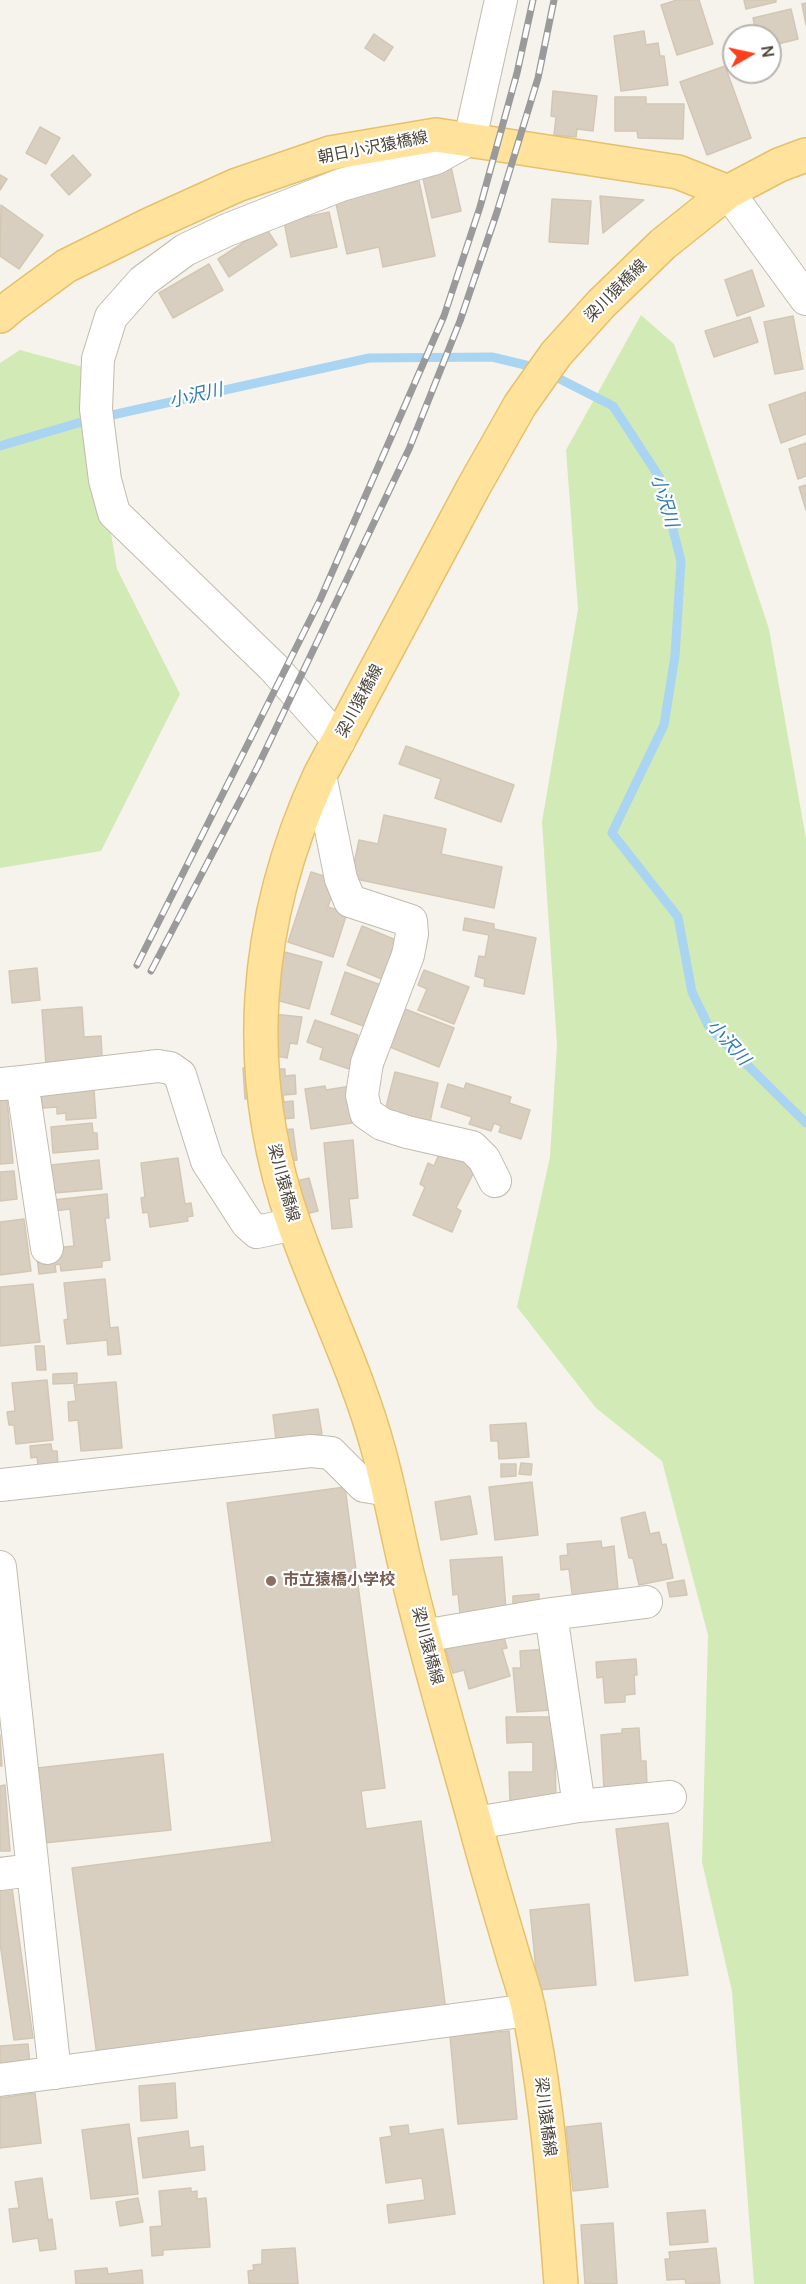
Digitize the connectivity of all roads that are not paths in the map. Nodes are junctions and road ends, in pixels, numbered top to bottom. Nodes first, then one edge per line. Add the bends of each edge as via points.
1 (501, 0) edge
2 (470, 139) junction
3 (806, 155) edge
4 (728, 192) junction
5 (806, 298) edge
6 (0, 316) edge
7 (339, 741) junction
8 (320, 775) junction
9 (11, 1083) edge
10 (495, 1181) dead end
11 (294, 1224) junction
12 (47, 1248) dead end
13 (0, 1485) edge
14 (389, 1490) junction
15 (0, 1567) edge
16 (646, 1602) dead end
17 (551, 1614) junction
18 (423, 1636) junction
19 (670, 1797) dead end
20 (579, 1806) junction
21 (475, 1823) junction
22 (32, 1870) junction
23 (0, 1874) edge
24 (529, 2010) junction
25 (55, 2073) junction
26 (0, 2080) edge
27 (561, 2284) edge

1 - 2 street
2 - 4 main road, 朝日小沢猿橋線 via 678,172
2 - 6 main road, 朝日小沢猿橋線 via 436,135 330,153 237,185 66,266
2 - 7 street via 436,158 340,185 185,249 143,281 111,317 98,359 96,409 105,480 114,513 274,668
3 - 4 main road
4 - 5 street
4 - 7 main road, 梁川猿橋線 via 663,244 556,354 520,405 472,488
7 - 8 main road, 梁川猿橋線
8 - 10 street via 341,879 350,901 411,921 408,955 367,1063 362,1095 366,1113 382,1124 472,1147 484,1159
8 - 11 main road, 梁川猿橋線 via 283,871 262,986 260,1029 266,1117
9 - 11 street via 158,1066 170,1068 180,1076 207,1161 247,1223 257,1232
9 - 12 street
11 - 14 main road, 梁川猿橋線 via 369,1412
13 - 14 street via 311,1451 331,1453 364,1486
14 - 18 main road, 梁川猿橋線
15 - 22 street
16 - 17 street
17 - 18 street
17 - 20 street
18 - 21 main road, 梁川猿橋線
19 - 20 street
20 - 21 street
21 - 24 main road, 梁川猿橋線
22 - 23 street
22 - 25 street
24 - 25 street
24 - 27 main road, 梁川猿橋線 via 546,2115
25 - 26 street

